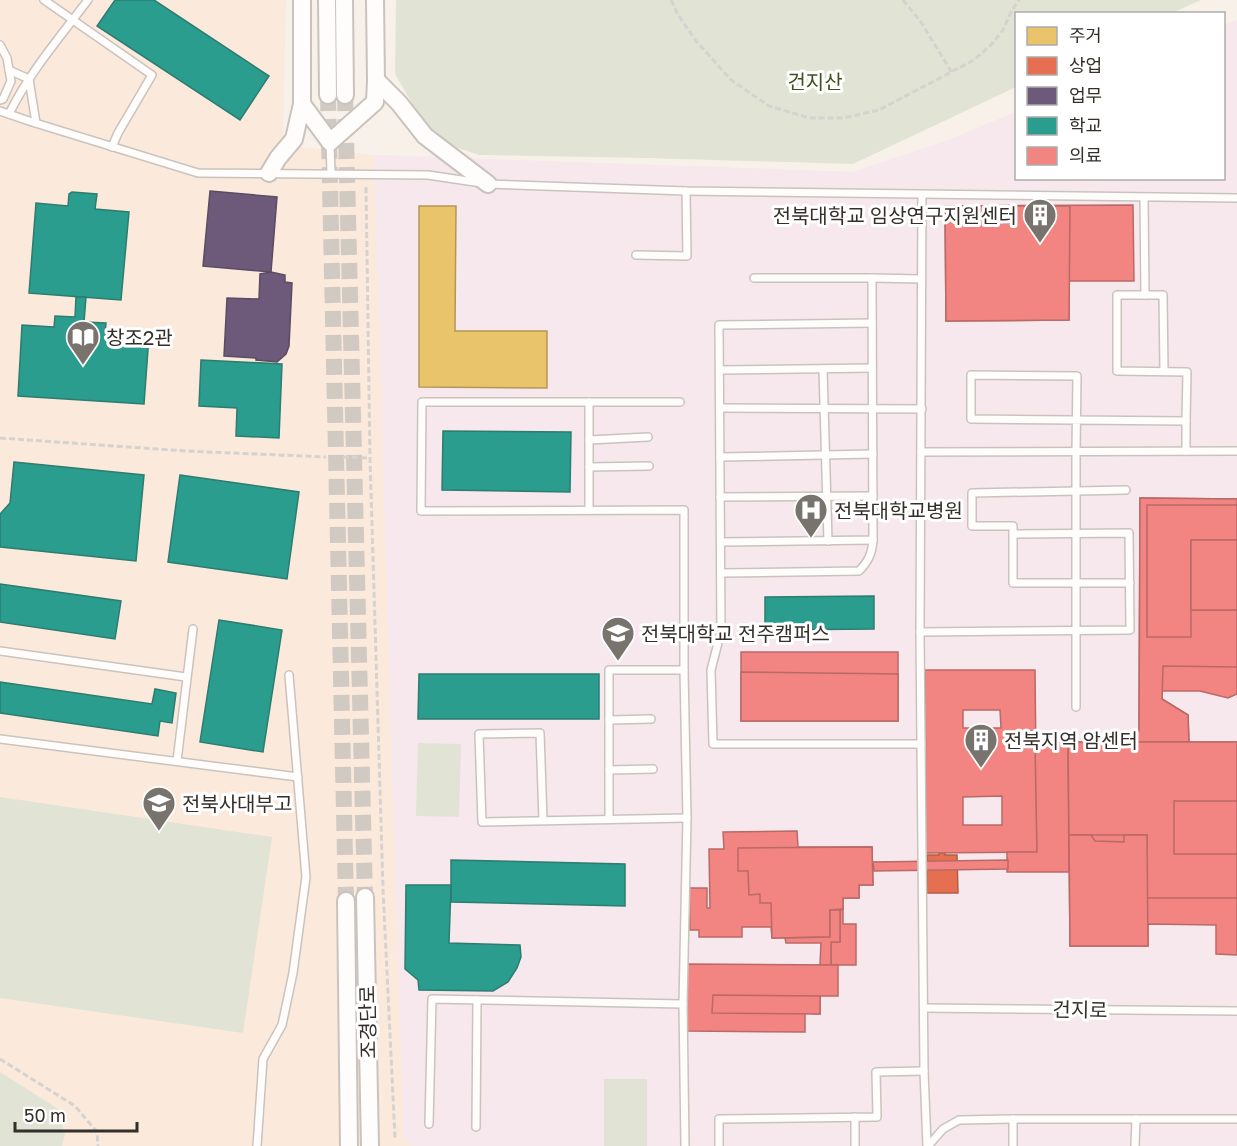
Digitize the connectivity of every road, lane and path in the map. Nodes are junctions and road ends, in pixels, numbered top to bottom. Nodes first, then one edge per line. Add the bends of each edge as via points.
1 (44, 0) edge
2 (88, 0) edge
3 (302, 0) edge
4 (327, 0) edge
5 (344, 0) edge
6 (375, 0) edge
7 (671, 0) edge
8 (903, 0) edge
9 (1019, 0) edge
10 (73, 20) junction
11 (0, 45) edge
12 (9, 70) junction
13 (952, 73) junction
14 (29, 79) junction
15 (376, 80) junction
16 (0, 100) edge
17 (302, 104) junction
18 (0, 111) edge
19 (9, 114) junction
20 (36, 123) junction
21 (330, 142) junction
22 (112, 147) junction
23 (269, 173) junction
24 (331, 173) junction
25 (488, 184) junction
26 (366, 187) dead end
27 (686, 191) junction
28 (922, 195) junction
29 (1144, 198) junction
30 (1237, 198) edge
31 (636, 255) dead end
32 (754, 278) dead end
33 (872, 278) junction
34 (921, 279) junction
35 (1145, 295) junction
36 (872, 323) junction
37 (872, 368) junction
38 (823, 369) junction
39 (720, 370) junction
40 (1164, 371) junction
41 (589, 402) junction
42 (681, 402) dead end
43 (720, 408) junction
44 (824, 408) junction
45 (872, 408) junction
46 (922, 409) junction
47 (1077, 420) junction
48 (1186, 421) junction
49 (648, 437) dead end
50 (0, 438) edge
51 (589, 440) junction
52 (1186, 451) junction
53 (1237, 451) edge
54 (921, 452) junction
55 (1076, 452) junction
56 (873, 454) junction
57 (825, 455) junction
58 (343, 457) dead end
59 (720, 457) junction
60 (326, 458) dead end
61 (370, 458) junction
62 (649, 466) dead end
63 (589, 467) junction
64 (1126, 490) dead end
65 (1077, 491) junction
66 (827, 496) junction
67 (873, 496) junction
68 (720, 497) junction
69 (589, 510) junction
70 (1076, 533) junction
71 (1013, 534) junction
72 (873, 540) junction
73 (828, 541) junction
74 (721, 542) junction
75 (721, 573) junction
76 (1130, 582) junction
77 (1076, 583) junction
78 (193, 629) dead end
79 (1076, 631) junction
80 (920, 632) junction
81 (0, 651) edge
82 (684, 670) junction
83 (289, 675) dead end
84 (186, 677) junction
85 (1076, 707) dead end
86 (651, 719) dead end
87 (609, 720) junction
88 (0, 739) edge
89 (921, 744) junction
90 (177, 761) junction
91 (653, 769) dead end
92 (609, 770) junction
93 (298, 777) junction
94 (687, 818) junction
95 (609, 819) junction
96 (543, 820) junction
97 (365, 897) tunnel mouth
98 (346, 901) tunnel mouth
99 (477, 1000) junction
100 (683, 1004) junction
101 (924, 1008) junction
102 (1237, 1011) edge
103 (0, 1059) edge
104 (924, 1071) junction
105 (855, 1117) junction
106 (1013, 1119) junction
107 (1136, 1119) junction
108 (1237, 1119) edge
109 (429, 1124) dead end
110 (476, 1127) dead end
111 (395, 1138) dead end
112 (98, 1146) edge
113 (257, 1146) edge
114 (349, 1146) edge
115 (370, 1146) edge
116 (685, 1146) edge
117 (719, 1146) edge
118 (855, 1146) edge
119 (927, 1146) edge
120 (1013, 1146) edge
121 (1135, 1146) edge

1 - 10 lane
2 - 10 lane
3 - 17 street
4 - 5 street via 336,95
6 - 15 street
7 - 13 path via 697,42 731,80 769,106 810,118 843,118 879,110
8 - 13 path
9 - 13 path via 991,45
10 - 14 lane
10 - 22 lane via 152,75
11 - 12 lane
12 - 14 lane
12 - 16 lane via 11,81
14 - 19 lane
14 - 20 lane
15 - 21 street via 375,102
15 - 25 street via 425,136
17 - 21 street
17 - 23 street via 294,139
18 - 19 lane
19 - 20 lane
20 - 22 lane
21 - 24 lane
22 - 23 lane via 198,173
23 - 24 lane
24 - 25 lane via 428,175
25 - 27 lane
26 - 61 path
27 - 28 lane
27 - 31 lane via 687,256
28 - 29 lane
28 - 34 lane
29 - 30 lane
29 - 35 lane
32 - 33 lane
33 - 34 lane
33 - 36 lane
34 - 46 lane
35 - 40 lane via 1163,295
35 - 40 lane via 1117,295 1117,371
36 - 37 lane
36 - 39 lane via 719,325
37 - 38 lane
37 - 45 lane
38 - 39 lane
38 - 44 lane
39 - 43 lane
40 - 48 lane via 1187,372
41 - 42 lane
41 - 51 lane
41 - 69 lane via 423,402 421,511
43 - 44 lane
43 - 59 lane
44 - 45 lane
44 - 57 lane
45 - 46 lane
45 - 56 lane
46 - 54 lane
47 - 47 lane via 1077,376 971,375 971,419
47 - 48 lane
47 - 55 lane
48 - 52 lane
49 - 51 lane
50 - 60 path
51 - 63 lane
52 - 53 lane
52 - 55 lane
54 - 55 lane
54 - 80 lane
55 - 65 lane
56 - 57 lane
56 - 67 lane
57 - 59 lane
57 - 66 lane
58 - 61 path
59 - 68 lane
61 - 111 path
62 - 63 lane
63 - 69 lane
64 - 65 lane
65 - 70 lane
65 - 71 lane via 972,493 972,526 1013,526
66 - 67 lane
66 - 68 lane
66 - 73 lane
67 - 72 lane
68 - 74 lane
69 - 82 lane via 684,510
70 - 71 lane
70 - 76 lane via 1129,533
70 - 77 lane
71 - 77 lane via 1013,583
72 - 73 lane
72 - 75 lane via 867,564 859,571
73 - 74 lane
74 - 75 lane
75 - 89 lane via 721,631 711,670 713,744
76 - 77 lane
76 - 79 lane via 1130,630
77 - 79 lane
78 - 84 lane
79 - 80 lane
79 - 85 lane
80 - 89 lane
81 - 84 lane
82 - 87 lane via 609,670
82 - 94 lane
83 - 93 lane
84 - 90 lane
86 - 87 lane
87 - 92 lane
88 - 90 lane
89 - 101 lane
90 - 93 lane
91 - 92 lane
92 - 95 lane
93 - 113 lane via 306,877 282,1025 263,1059
94 - 95 lane
94 - 100 lane
95 - 96 lane
96 - 96 lane via 482,822 479,734 540,733
97 - 115 street, 조경단로
98 - 114 street, 조경단로
99 - 100 lane
99 - 109 lane via 432,999
99 - 110 lane
100 - 116 lane
101 - 102 lane, 건지로
101 - 104 lane
103 - 112 path via 75,1106 97,1132
104 - 105 lane via 876,1072 877,1117
104 - 119 lane
105 - 117 lane via 719,1119
105 - 118 lane
106 - 107 lane
106 - 119 lane via 959,1120 943,1129
106 - 120 lane
107 - 108 lane
107 - 121 lane

